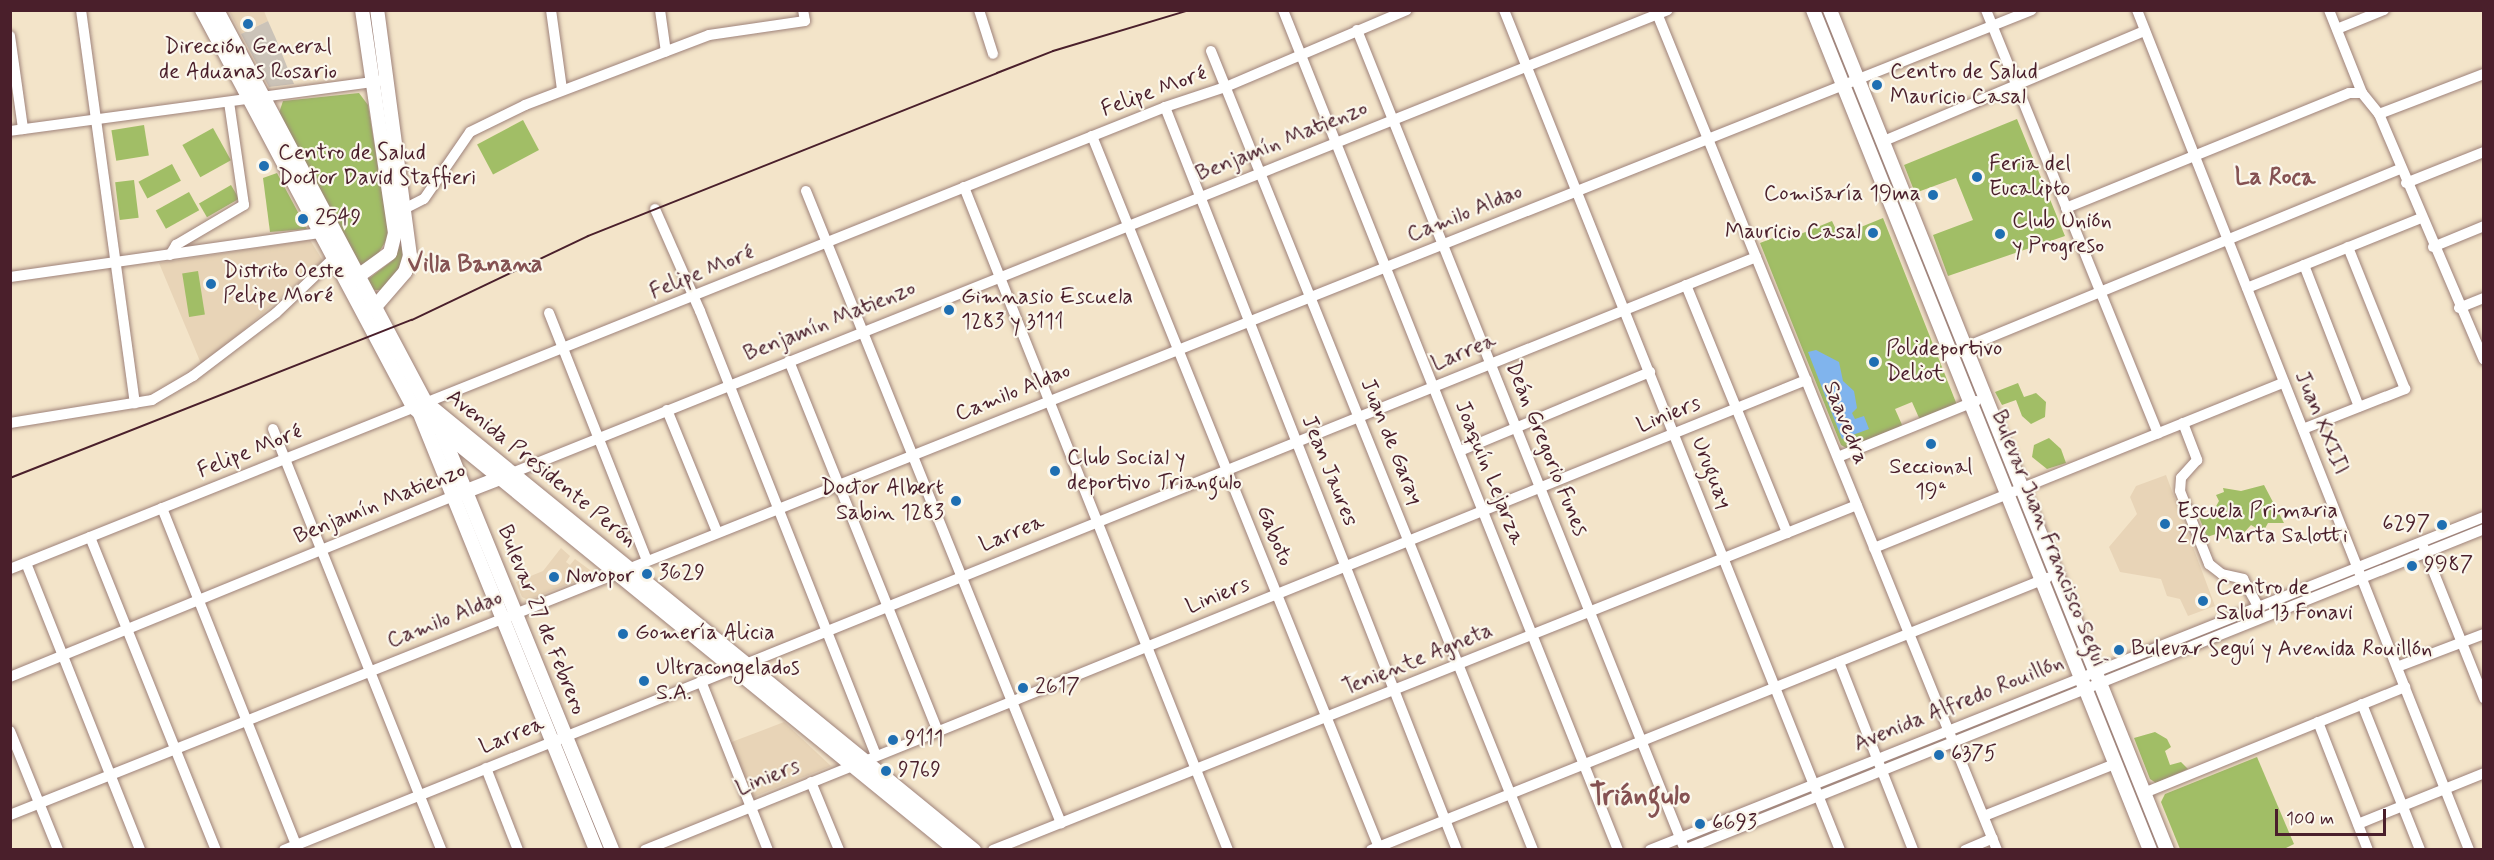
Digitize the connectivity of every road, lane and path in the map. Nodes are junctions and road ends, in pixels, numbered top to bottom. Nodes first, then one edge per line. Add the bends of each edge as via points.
1 (81, 10) edge
2 (202, 10) edge
3 (218, 10) edge
4 (362, 10) edge
5 (377, 10) edge
6 (552, 10) edge
7 (660, 10) edge
8 (979, 10) edge
9 (1283, 10) edge
10 (1407, 10) edge
11 (1504, 10) edge
12 (1813, 10) edge
13 (1830, 10) edge
14 (1986, 10) edge
15 (2032, 10) edge
16 (2137, 10) edge
17 (2329, 10) edge
18 (2384, 10) edge
19 (1661, 12) edge
20 (804, 16) edge
21 (1993, 26) junction
22 (2337, 29) junction
23 (1357, 30) junction
24 (2145, 31) junction
25 (10, 36) edge
26 (666, 51) junction
27 (1211, 51) dead end
28 (993, 54) dead end
29 (1300, 54) junction
30 (1527, 67) junction
31 (2484, 74) edge
32 (1859, 79) junction
33 (387, 80) junction
34 (372, 82) junction
35 (1843, 85) junction
36 (2016, 85) junction
37 (1228, 86) junction
38 (562, 89) junction
39 (2362, 93) junction
40 (262, 97) junction
41 (247, 98) junction
42 (229, 102) junction
43 (1165, 107) junction
44 (2379, 114) junction
45 (96, 120) junction
46 (1393, 120) junction
47 (23, 129) junction
48 (10, 131) edge
49 (1092, 136) junction
50 (1708, 139) junction
51 (1884, 141) junction
52 (1336, 143) junction
53 (2484, 152) edge
54 (2194, 155) junction
55 (2401, 169) junction
56 (1262, 172) junction
57 (2406, 183) junction
58 (964, 187) junction
59 (806, 191) dead end
60 (1577, 191) junction
61 (1200, 197) junction
62 (404, 208) junction
63 (2066, 208) junction
64 (655, 209) dead end
65 (2421, 218) junction
66 (1128, 225) junction
67 (2484, 226) edge
68 (333, 231) junction
69 (318, 234) junction
70 (2227, 238) junction
71 (826, 242) junction
72 (1443, 244) junction
73 (2348, 247) junction
74 (2433, 247) junction
75 (171, 255) junction
76 (338, 255) junction
77 (1756, 257) junction
78 (116, 262) junction
79 (2304, 265) junction
80 (1386, 267) junction
81 (1000, 276) junction
82 (10, 277) edge
83 (351, 281) junction
84 (1686, 285) junction
85 (2247, 288) junction
86 (2099, 291) junction
87 (1311, 297) junction
88 (694, 298) junction
89 (2484, 298) edge
90 (374, 308) junction
91 (2459, 308) junction
92 (1625, 310) junction
93 (549, 313) dead end
94 (1249, 321) junction
95 (863, 331) junction
96 (562, 347) junction
97 (1966, 347) junction
98 (1178, 349) junction
99 (2484, 360) edge
100 (789, 361) junction
101 (1491, 363) junction
102 (1650, 372) junction
103 (1806, 380) junction
104 (2284, 382) junction
105 (728, 385) junction
106 (1434, 386) junction
107 (1986, 397) junction
108 (1050, 400) junction
109 (135, 403) junction
110 (1971, 403) junction
111 (422, 407) junction
112 (2359, 407) junction
113 (1737, 408) junction
114 (667, 410) junction
115 (1360, 417) junction
116 (10, 423) edge
117 (2183, 423) junction
118 (1516, 427) junction
119 (273, 429) dead end
120 (2303, 429) junction
121 (441, 430) junction
122 (2158, 433) junction
123 (1674, 434) junction
124 (598, 438) junction
125 (1296, 442) junction
126 (1460, 451) junction
127 (912, 454) junction
128 (1838, 457) junction
129 (285, 459) junction
130 (1227, 470) junction
131 (506, 476) junction
132 (838, 484) junction
133 (1540, 488) junction
134 (2022, 488) junction
135 (460, 494) junction
136 (2007, 494) junction
137 (1857, 505) junction
138 (162, 508) junction
139 (777, 508) junction
140 (1484, 510) junction
141 (2483, 519) edge
142 (1098, 521) junction
143 (2484, 530) edge
144 (717, 532) junction
145 (1787, 533) junction
146 (90, 537) junction
147 (1410, 542) junction
148 (2421, 542) junction
149 (1874, 548) junction
150 (322, 550) junction
151 (2426, 553) junction
152 (1724, 558) junction
153 (647, 560) junction
154 (26, 563) junction
155 (1345, 566) junction
156 (2357, 567) junction
157 (10, 569) edge
158 (621, 570) junction
159 (2056, 574) junction
160 (961, 575) junction
161 (2362, 578) junction
162 (2042, 580) junction
163 (1277, 594) junction
164 (199, 600) junction
165 (887, 605) junction
166 (2258, 606) junction
167 (1590, 612) junction
168 (509, 615) junction
169 (127, 629) junction
170 (826, 630) junction
171 (1909, 633) junction
172 (1533, 634) junction
173 (2484, 634) edge
174 (2461, 642) junction
175 (1148, 645) junction
176 (63, 656) junction
177 (1839, 662) junction
178 (739, 665) junction
179 (1459, 665) junction
180 (2397, 667) junction
181 (370, 671) junction
182 (2097, 676) junction
183 (10, 677) edge
184 (701, 681) junction
185 (2082, 682) junction
186 (2405, 687) junction
187 (1774, 688) junction
188 (1394, 690) junction
189 (2484, 698) edge
190 (1011, 700) junction
191 (2362, 704) junction
192 (1327, 717) junction
193 (247, 720) junction
194 (2318, 722) junction
195 (1948, 729) junction
196 (937, 730) junction
197 (10, 731) edge
198 (559, 738) junction
199 (1642, 741) junction
200 (1953, 741) junction
201 (176, 749) junction
202 (1877, 758) junction
203 (864, 760) junction
204 (1585, 764) junction
205 (2115, 764) junction
206 (486, 768) junction
207 (1196, 769) junction
208 (1882, 769) junction
209 (2484, 773) edge
210 (111, 775) junction
211 (811, 782) junction
212 (1814, 783) junction
213 (2445, 789) junction
214 (2144, 793) junction
215 (1511, 794) junction
216 (420, 795) junction
217 (1819, 795) junction
218 (39, 804) junction
219 (751, 806) junction
220 (2403, 806) junction
221 (10, 815) edge
222 (1984, 816) junction
223 (1445, 820) junction
224 (1061, 823) junction
225 (2358, 824) junction
226 (1680, 837) junction
227 (1993, 838) junction
228 (298, 847) edge
229 (1377, 848) edge
230 (58, 849) edge
231 (140, 849) edge
232 (216, 849) edge
233 (284, 849) edge
234 (441, 849) edge
235 (518, 849) edge
236 (596, 849) edge
237 (612, 849) edge
238 (645, 849) edge
239 (768, 849) edge
240 (838, 849) edge
241 (956, 849) edge
242 (974, 849) edge
243 (993, 849) edge
244 (1228, 849) edge
245 (1457, 849) edge
246 (1533, 849) edge
247 (1618, 849) edge
248 (1650, 849) edge
249 (1685, 849) edge
250 (1840, 849) edge
251 (1913, 849) edge
252 (1965, 849) edge
253 (1997, 849) edge
254 (2150, 849) edge
255 (2167, 849) edge
256 (2368, 849) edge
257 (2420, 849) edge
258 (2469, 849) edge

1 - 45 street
2 - 41 main road, Avenida Presidente Perón
3 - 40 main road, Avenida Presidente Perón
4 - 34 main road
5 - 33 main road
6 - 38 street
7 - 26 street
8 - 28 street
9 - 29 street, Joaquín Lejarza
10 - 23 street, Felipe Moré
11 - 30 street, Uruguay
12 - 35 main road, Bulevar Juan Francisco Seguí
13 - 32 main road, Bulevar Juan Francisco Seguí
14 - 21 street
15 - 21 street, Camilo Aldao
16 - 24 street, Juan XXIII
17 - 22 street
18 - 22 street
19 - 30 street, Benjamín Matienzo
19 - 50 street, Saavedra
20 - 26 street via 709,35
21 - 32 street, Camilo Aldao
21 - 36 street
22 - 39 street
23 - 29 street, Felipe Moré
23 - 46 street, Deán Gregorio Funes
24 - 36 street
24 - 54 street, Juan XXIII
25 - 47 street
26 - 38 street
27 - 37 street, Juan de Garay
29 - 37 street, Felipe Moré
29 - 52 street, Joaquín Lejarza
30 - 46 street, Benjamín Matienzo
30 - 60 street, Uruguay
31 - 44 street
32 - 35 street, Camilo Aldao
32 - 51 main road, Bulevar Juan Francisco Seguí
33 - 34 street
33 - 62 main road
34 - 40 street
34 - 83 main road via 394,244 381,262
35 - 50 street, Camilo Aldao
35 - 110 main road, Bulevar Juan Francisco Seguí
36 - 51 street
36 - 63 street
37 - 43 street, Felipe Moré
37 - 56 street, Juan de Garay
38 - 62 street via 470,132 424,199
39 - 44 street
39 - 54 street via 2349,93
40 - 41 street
40 - 68 main road, Avenida Presidente Perón
41 - 42 street
41 - 69 main road, Avenida Presidente Perón
42 - 45 street
42 - 75 street via 244,205 176,245
43 - 49 street, Felipe Moré
43 - 61 street, Jean Jaures
44 - 55 street
45 - 47 street
45 - 78 street
46 - 52 street, Benjamín Matienzo
46 - 72 street, Deán Gregorio Funes
47 - 48 street
49 - 58 street, Felipe Moré
49 - 66 street, Gaboto
50 - 60 street, Camilo Aldao
50 - 77 street, Saavedra
51 - 97 main road, Bulevar Juan Francisco Seguí
52 - 56 street, Benjamín Matienzo
52 - 80 street, Joaquín Lejarza
53 - 57 street
54 - 63 street
54 - 70 street, Juan XXIII
55 - 57 street
55 - 70 street
56 - 61 street, Benjamín Matienzo
56 - 87 street, Juan de Garay
57 - 65 street
58 - 71 street, Felipe Moré
58 - 81 street
59 - 71 street
60 - 72 street, Camilo Aldao
60 - 92 street, Uruguay
61 - 66 street, Benjamín Matienzo
61 - 94 street, Jean Jaures
62 - 90 main road via 410,256 405,272
63 - 86 street
64 - 88 street
65 - 73 street
65 - 74 street
66 - 81 street, Benjamín Matienzo
66 - 98 street, Gaboto
67 - 74 street
68 - 69 street
68 - 76 main road, Avenida Presidente Perón
69 - 75 street
69 - 76 main road, Avenida Presidente Perón
70 - 85 street, Juan XXIII
70 - 86 street
71 - 88 street, Felipe Moré
71 - 95 street
72 - 80 street, Camilo Aldao
72 - 101 street, Deán Gregorio Funes
73 - 79 street
73 - 112 street via 2405,389
74 - 91 street
75 - 78 street
76 - 83 main road, Avenida Presidente Perón
76 - 109 street via 276,313 193,376 152,400
77 - 84 street, Larrea
77 - 103 street, Saavedra
78 - 82 street
78 - 109 street
79 - 85 street
79 - 112 street
80 - 87 street, Camilo Aldao
80 - 106 street, Joaquín Lejarza
81 - 95 street, Benjamín Matienzo
81 - 108 street
83 - 90 main road, Avenida Presidente Perón
83 - 111 main road, Avenida Presidente Perón
84 - 92 street, Larrea
84 - 113 street
85 - 104 street, Juan XXIII
86 - 97 street
86 - 122 street
87 - 94 street, Camilo Aldao
87 - 115 street, Juan de Garay
88 - 96 street, Felipe Moré
88 - 105 street
89 - 91 street
90 - 111 main road, Avenida Presidente Perón
91 - 99 street
92 - 101 street, Larrea
92 - 102 street, Uruguay
93 - 96 street
94 - 98 street, Camilo Aldao
94 - 125 street, Jean Jaures
95 - 100 street, Benjamín Matienzo
95 - 127 street
96 - 111 street, Felipe Moré
96 - 124 street
97 - 107 main road, Bulevar Juan Francisco Seguí
98 - 108 street, Camilo Aldao
98 - 130 street, Gaboto
100 - 105 street, Benjamín Matienzo
100 - 132 street
101 - 106 street, Larrea
101 - 118 street, Deán Gregorio Funes
102 - 118 street
102 - 123 street, Uruguay
103 - 113 street, Liniers
103 - 128 street, Saavedra
104 - 117 street
104 - 120 street, Juan XXIII
105 - 114 street, Benjamín Matienzo
105 - 139 street
106 - 115 street, Larrea
106 - 126 street, Joaquín Lejarza
107 - 110 street
107 - 134 main road, Bulevar Juan Francisco Seguí
108 - 127 street, Camilo Aldao
108 - 142 street
109 - 116 street
110 - 128 street
110 - 136 main road, Bulevar Juan Francisco Seguí
111 - 121 main road, Avenida Presidente Perón
111 - 129 street, Felipe Moré
111 - 131 main road, Avenida Presidente Perón
111 - 135 main road, Bulevar 27 de Febrero
112 - 120 street
113 - 123 street, Liniers
113 - 145 street
114 - 124 street, Benjamín Matienzo
114 - 144 street
115 - 125 street, Larrea
115 - 147 street, Juan de Garay
117 - 122 street
117 - 166 street via 2197,459 2181,478 2180,491 2209,564 2222,574 2243,579
118 - 126 street
118 - 133 street, Deán Gregorio Funes
119 - 129 street
120 - 156 street, Juan XXIII
121 - 131 main road, Avenida Presidente Perón
121 - 135 main road, Bulevar 27 de Febrero
122 - 134 street
123 - 133 street, Liniers
123 - 152 street, Uruguay
124 - 131 street, Benjamín Matienzo
124 - 153 street
125 - 130 street, Larrea
125 - 155 street, Jean Jaures
126 - 140 street, Joaquín Lejarza
127 - 132 street, Camilo Aldao
127 - 160 street
128 - 137 street, Saavedra
129 - 138 street, Felipe Moré
129 - 150 street
130 - 142 street, Larrea
130 - 163 street, Gaboto
131 - 135 main road, Benjamín Matienzo
131 - 158 main road, Avenida Presidente Perón
132 - 139 street, Camilo Aldao
132 - 165 street
133 - 140 street, Liniers
133 - 167 street, Deán Gregorio Funes
134 - 136 street
134 - 159 main road, Bulevar Juan Francisco Seguí
135 - 150 street, Benjamín Matienzo
135 - 168 main road, Bulevar 27 de Febrero
136 - 149 street
136 - 162 main road, Bulevar Juan Francisco Seguí
137 - 145 street, Teniente Agneta
137 - 149 street, Saavedra
138 - 146 street, Felipe Moré
138 - 164 street
139 - 144 street, Camilo Aldao
139 - 170 street
140 - 147 street, Liniers
140 - 172 street, Joaquín Lejarza
141 - 148 street, Avenida Alfredo Rouillón
142 - 160 street, Larrea
142 - 175 street
143 - 151 street, Avenida Alfredo Rouillón
144 - 153 street, Camilo Aldao
145 - 152 street, Teniente Agneta
146 - 154 street, Felipe Moré
146 - 169 street
147 - 155 street, Liniers
147 - 179 street, Juan de Garay
148 - 151 street
148 - 156 street, Avenida Alfredo Rouillón
149 - 171 street, Saavedra
150 - 164 street, Benjamín Matienzo
150 - 181 street
151 - 161 street, Avenida Alfredo Rouillón
151 - 174 street
152 - 167 street, Teniente Agneta
152 - 187 street, Uruguay
153 - 158 street, Camilo Aldao
154 - 157 street, Felipe Moré
154 - 176 street
155 - 163 street, Liniers
155 - 188 street, Jean Jaures
156 - 161 street, Juan XXIII
156 - 166 street, Avenida Alfredo Rouillón
158 - 168 street, Camilo Aldao
158 - 178 main road, Avenida Presidente Perón
159 - 162 street
159 - 182 main road, Bulevar Juan Francisco Seguí
160 - 165 street, Larrea
160 - 190 street
161 - 180 street, Juan XXIII
161 - 182 street, Avenida Alfredo Rouillón
162 - 171 street
162 - 185 main road, Bulevar Juan Francisco Seguí
163 - 175 street, Liniers
163 - 192 street, Gaboto
164 - 169 street, Benjamín Matienzo
164 - 193 street
165 - 170 street, Larrea
165 - 196 street
166 - 182 street, Avenida Alfredo Rouillón
167 - 172 street, Teniente Agneta
167 - 199 street, Deán Gregorio Funes
168 - 181 street, Camilo Aldao
168 - 198 main road, Bulevar 27 de Febrero
169 - 176 street, Benjamín Matienzo
169 - 201 street
170 - 178 street, Larrea
170 - 203 street
171 - 177 street
171 - 195 street, Saavedra
172 - 179 street, Teniente Agneta
172 - 204 street, Joaquín Lejarza
173 - 174 street
174 - 180 street
174 - 189 street
175 - 190 street, Liniers
175 - 207 street
176 - 183 street, Benjamín Matienzo
176 - 210 street
177 - 187 street
177 - 202 street
178 - 184 street, Larrea
178 - 203 main road, Avenida Presidente Perón
179 - 188 street, Teniente Agneta
179 - 215 street, Juan de Garay
180 - 186 street, Juan XXIII
181 - 193 street, Camilo Aldao
181 - 216 street
182 - 185 street, Avenida Alfredo Rouillón
182 - 214 main road, Bulevar Juan Francisco Seguí
184 - 198 street, Larrea
184 - 219 street
185 - 195 street, Avenida Alfredo Rouillón
185 - 200 street, Avenida Alfredo Rouillón
185 - 205 main road, Bulevar Juan Francisco Seguí
186 - 191 street
186 - 213 street, Juan XXIII
187 - 199 street
187 - 212 street, Uruguay
188 - 192 street, Teniente Agneta
188 - 223 street, Jean Jaures
190 - 196 street, Liniers
190 - 224 street
191 - 194 street
191 - 220 street
192 - 207 street, Teniente Agneta
192 - 229 street, Gaboto
193 - 201 street, Camilo Aldao
193 - 228 street
194 - 214 street
194 - 225 street
195 - 200 street, Saavedra
195 - 202 street, Avenida Alfredo Rouillón
196 - 203 street, Liniers
197 - 218 street
198 - 206 street, Larrea
198 - 236 main road, Bulevar 27 de Febrero
198 - 237 main road, Bulevar 27 de Febrero
199 - 204 street
199 - 226 street, Deán Gregorio Funes
200 - 208 street, Avenida Alfredo Rouillón
200 - 222 street, Saavedra
201 - 210 street, Camilo Aldao
201 - 232 street
202 - 208 street
202 - 212 street, Avenida Alfredo Rouillón
203 - 211 street, Liniers
203 - 241 main road, Avenida Presidente Perón
203 - 242 main road, Avenida Presidente Perón
204 - 215 street
204 - 247 street, Joaquín Lejarza
205 - 222 street
205 - 254 main road, Bulevar Juan Francisco Seguí
206 - 216 street, Larrea
206 - 235 street
207 - 224 street, Teniente Agneta
207 - 244 street
208 - 217 street, Avenida Alfredo Rouillón
208 - 251 street
209 - 213 street
210 - 218 street, Camilo Aldao
210 - 231 street
211 - 219 street, Liniers
211 - 240 street
212 - 217 street, Uruguay
212 - 226 street, Avenida Alfredo Rouillón
213 - 220 street
213 - 258 street, Juan XXIII
214 - 255 main road, Bulevar Juan Francisco Seguí
215 - 223 street
215 - 246 street, Juan de Garay
216 - 228 street, Larrea
216 - 234 street
217 - 249 street, Avenida Alfredo Rouillón
217 - 250 street, Uruguay
218 - 221 street, Camilo Aldao
218 - 230 street
219 - 238 street, Liniers
219 - 239 street
220 - 225 street
220 - 257 street
222 - 227 street, Saavedra
223 - 229 street
223 - 245 street, Jean Jaures
224 - 243 street, Teniente Agneta
225 - 256 street
226 - 248 street, Avenida Alfredo Rouillón
226 - 249 street, Deán Gregorio Funes
227 - 252 street
227 - 253 street, Saavedra
228 - 233 street, Larrea

